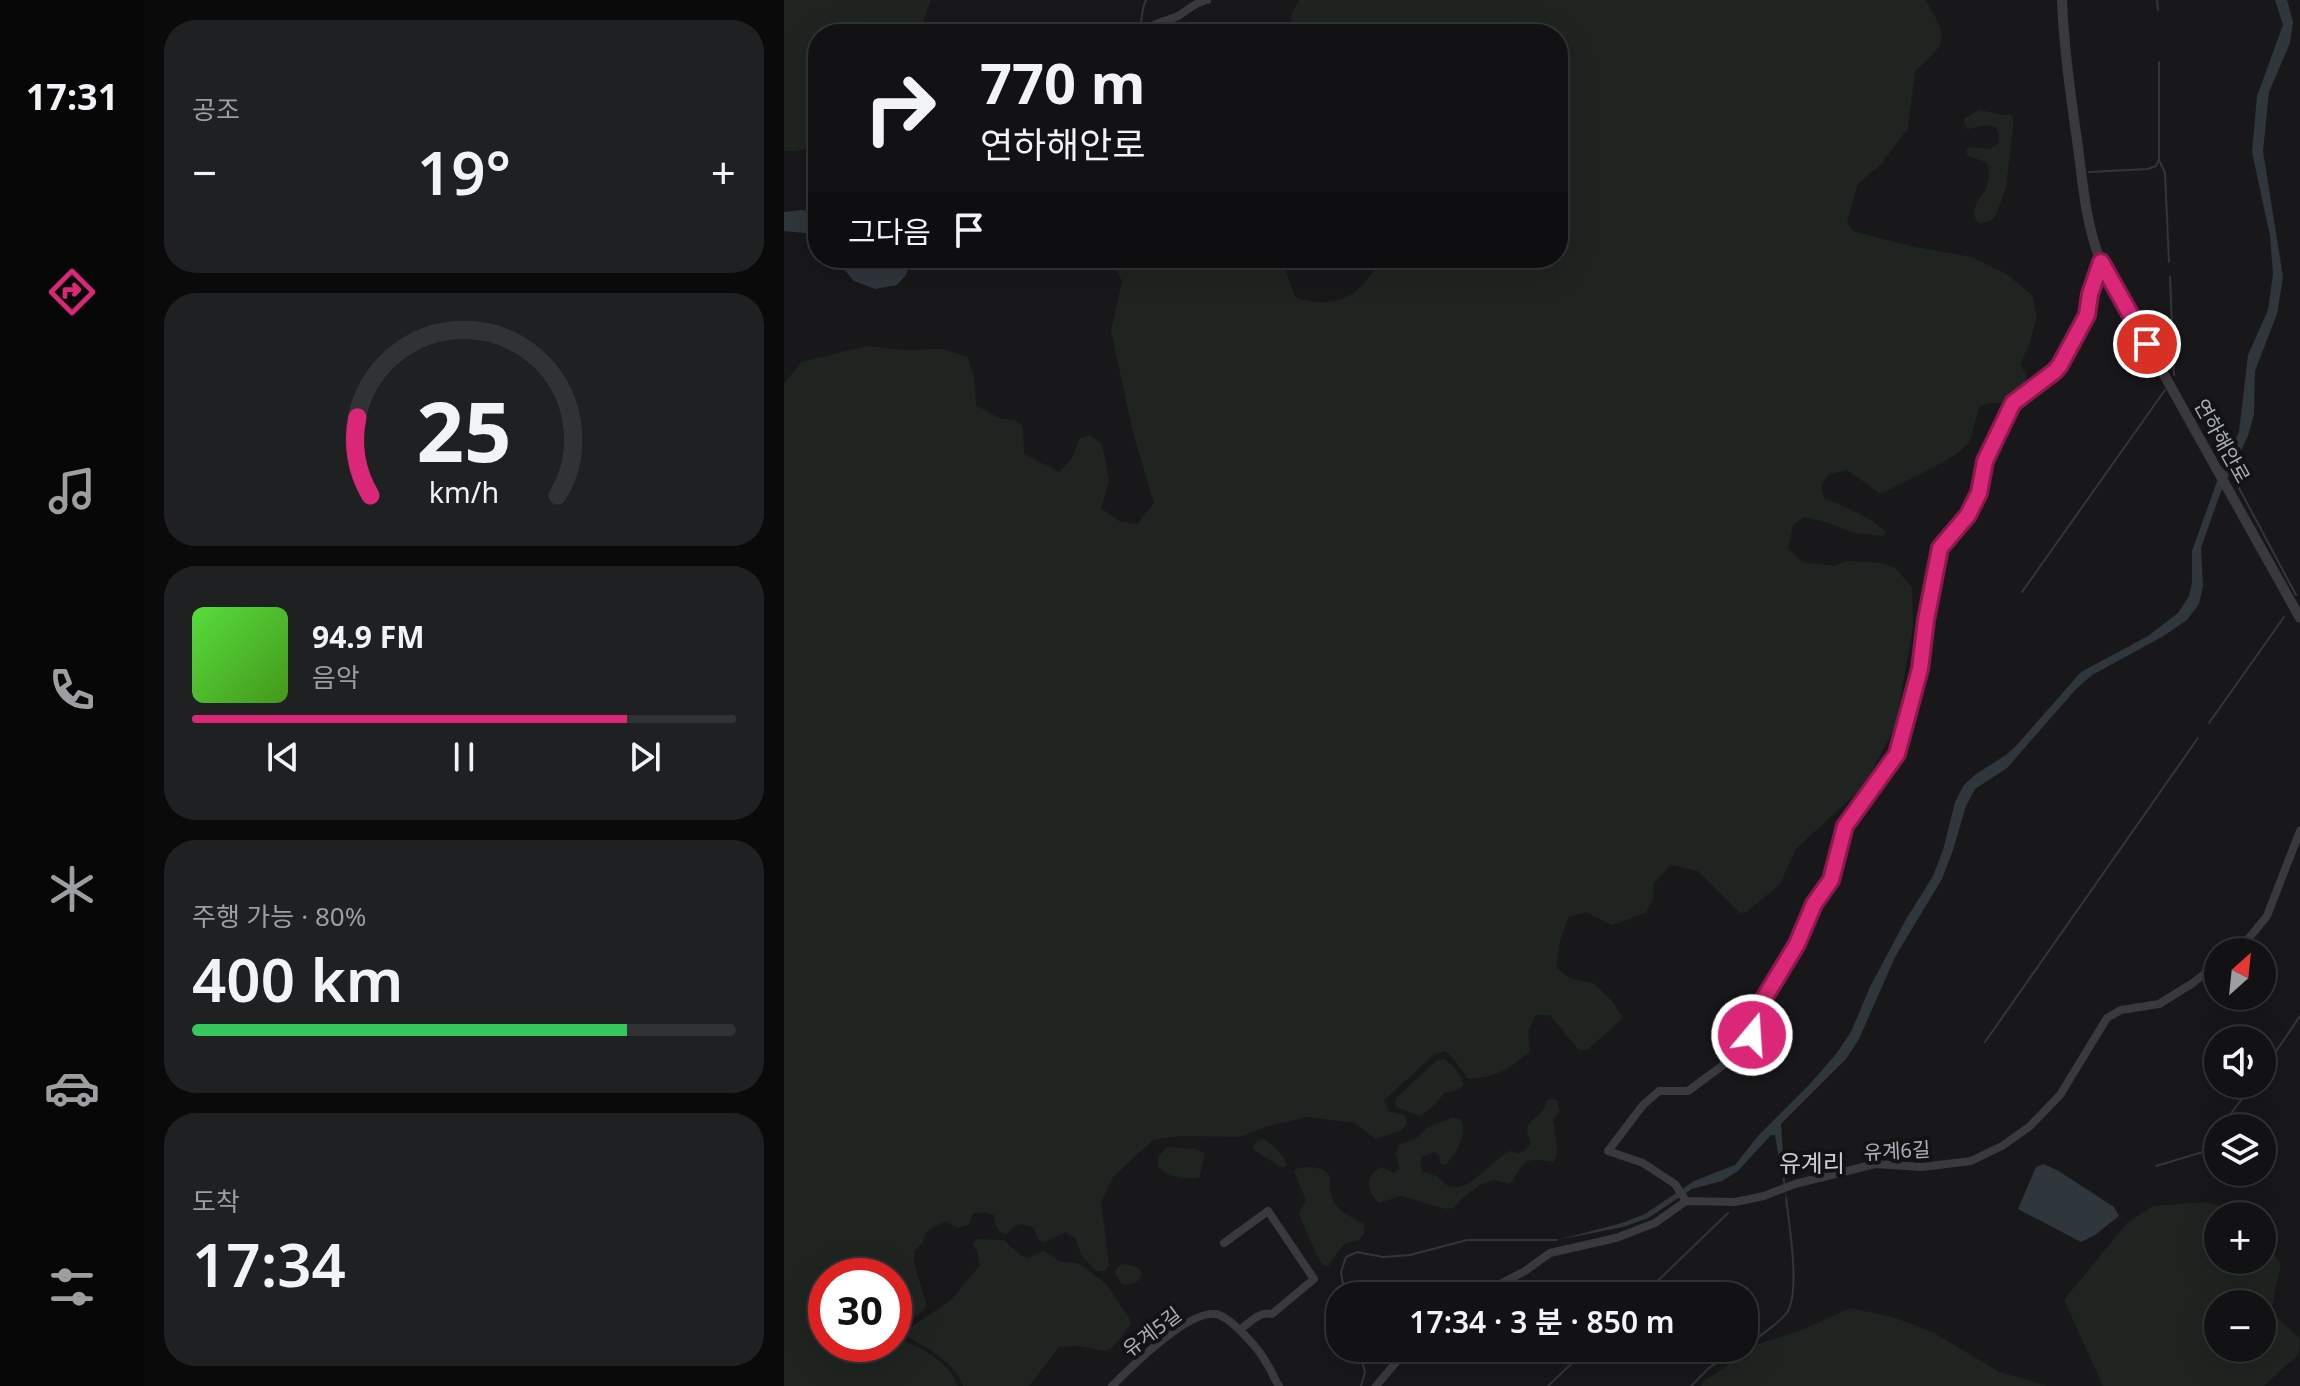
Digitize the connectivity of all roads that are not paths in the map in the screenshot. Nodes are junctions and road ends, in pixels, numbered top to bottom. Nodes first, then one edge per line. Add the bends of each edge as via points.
1 (1207, 0) edge
2 (2062, 0) edge
3 (1155, 24) edge
4 (2101, 262) junction
5 (2300, 618) edge
6 (2300, 831) edge
7 (2249, 938) edge
8 (2204, 974) edge
9 (1686, 1201) junction
10 (1224, 1243) dead end
11 (1504, 1282) edge
12 (1240, 1330) junction
13 (1396, 1362) edge
14 (1278, 1385) edge
15 (1112, 1386) edge
16 (1376, 1386) edge

1 - 3 street
2 - 4 street, 연하해안로 via 2085,203
4 - 5 street, 연하해안로
4 - 9 street via 2087,315 2060,365 2013,403 1985,461 1968,515 1940,548 1920,669 1897,754 1845,826 1831,880 1751,1020 1752,1035 1730,1060 1688,1091 1659,1091 1608,1151 1643,1163 1675,1184
6 - 7 street via 2267,916
8 - 9 street, 유계6길 via 2159,1004 2121,1010 2107,1018 2060,1095 2029,1127 1971,1161 1922,1167 1875,1164 1735,1202
9 - 11 street via 1655,1223 1616,1238 1550,1253
10 - 12 street via 1268,1211 1314,1279 1272,1314 1265,1312
12 - 14 street, 유계5길
12 - 15 street, 유계5길 via 1220,1315 1189,1321
13 - 16 street

